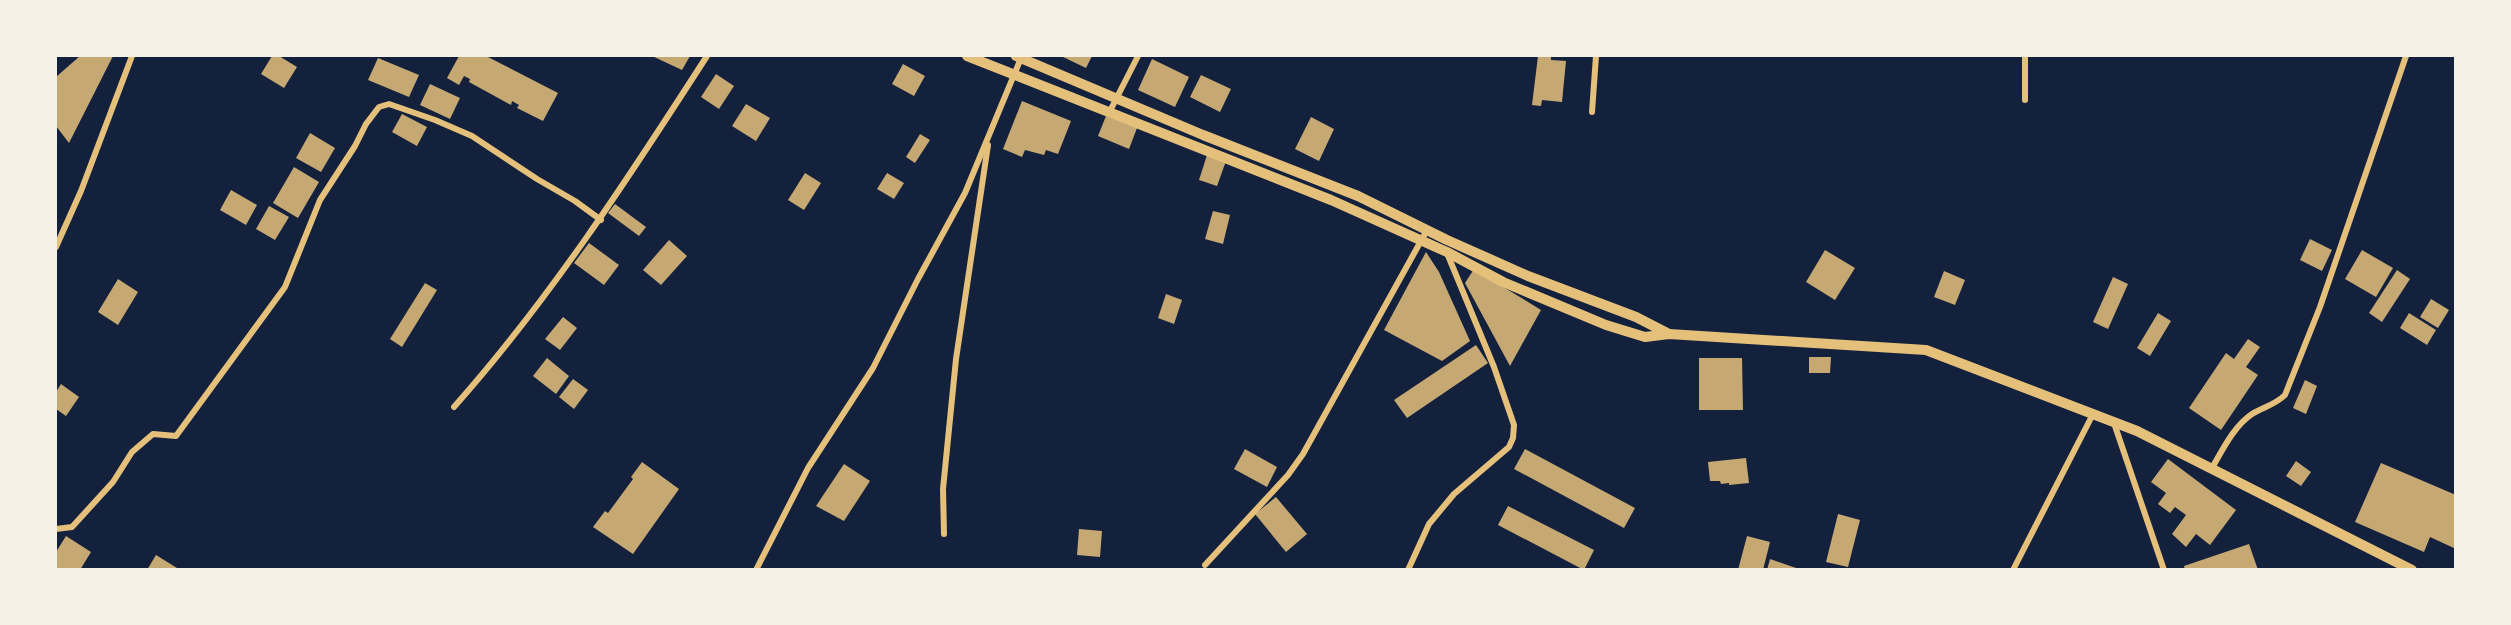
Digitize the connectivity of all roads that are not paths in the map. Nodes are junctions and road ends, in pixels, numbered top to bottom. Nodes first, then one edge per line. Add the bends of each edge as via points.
1 (132, 56) edge
2 (707, 56) edge
3 (967, 56) edge
4 (1138, 56) edge
5 (1596, 56) edge
6 (2025, 56) edge
7 (2406, 56) edge
8 (1018, 57) edge
9 (1013, 75) junction
10 (1116, 98) junction
11 (2025, 100) dead end
12 (1592, 112) dead end
13 (1108, 113) junction
14 (989, 134) junction
15 (601, 220) junction
16 (1427, 230) junction
17 (1421, 240) junction
18 (1447, 240) junction
19 (56, 247) edge
20 (1447, 252) junction
21 (1669, 334) junction
22 (454, 407) dead end
23 (2093, 414) junction
24 (2114, 423) junction
25 (2212, 468) junction
26 (56, 529) edge
27 (944, 534) dead end
28 (1205, 565) dead end
29 (756, 570) edge
30 (1408, 570) edge
31 (2013, 570) edge
32 (2164, 570) edge
33 (2412, 570) edge

1 - 19 street
2 - 15 street
3 - 9 street
4 - 10 street
5 - 12 street
6 - 11 street
7 - 25 street via 2289,386 2278,401 2251,415 2230,437
8 - 9 street
8 - 10 street
9 - 13 street
9 - 14 street
10 - 13 street
10 - 16 street via 1358,196
13 - 17 street via 1287,181
14 - 27 street via 956,359 943,489
14 - 29 street via 965,193 873,368 808,468
15 - 22 street via 498,358
15 - 26 street via 472,136 389,104 379,107 320,200 285,287 176,436 153,434 132,452 113,482 72,527
16 - 17 street
16 - 18 street
17 - 20 street
17 - 28 street via 1304,454
18 - 20 street
18 - 21 street
20 - 21 street via 1503,282 1606,325 1645,337
20 - 30 street via 1494,367 1514,424 1513,438 1509,447 1454,494 1429,524
21 - 23 street via 1926,350
23 - 24 street
23 - 31 street
24 - 25 street
24 - 32 street
25 - 33 street

